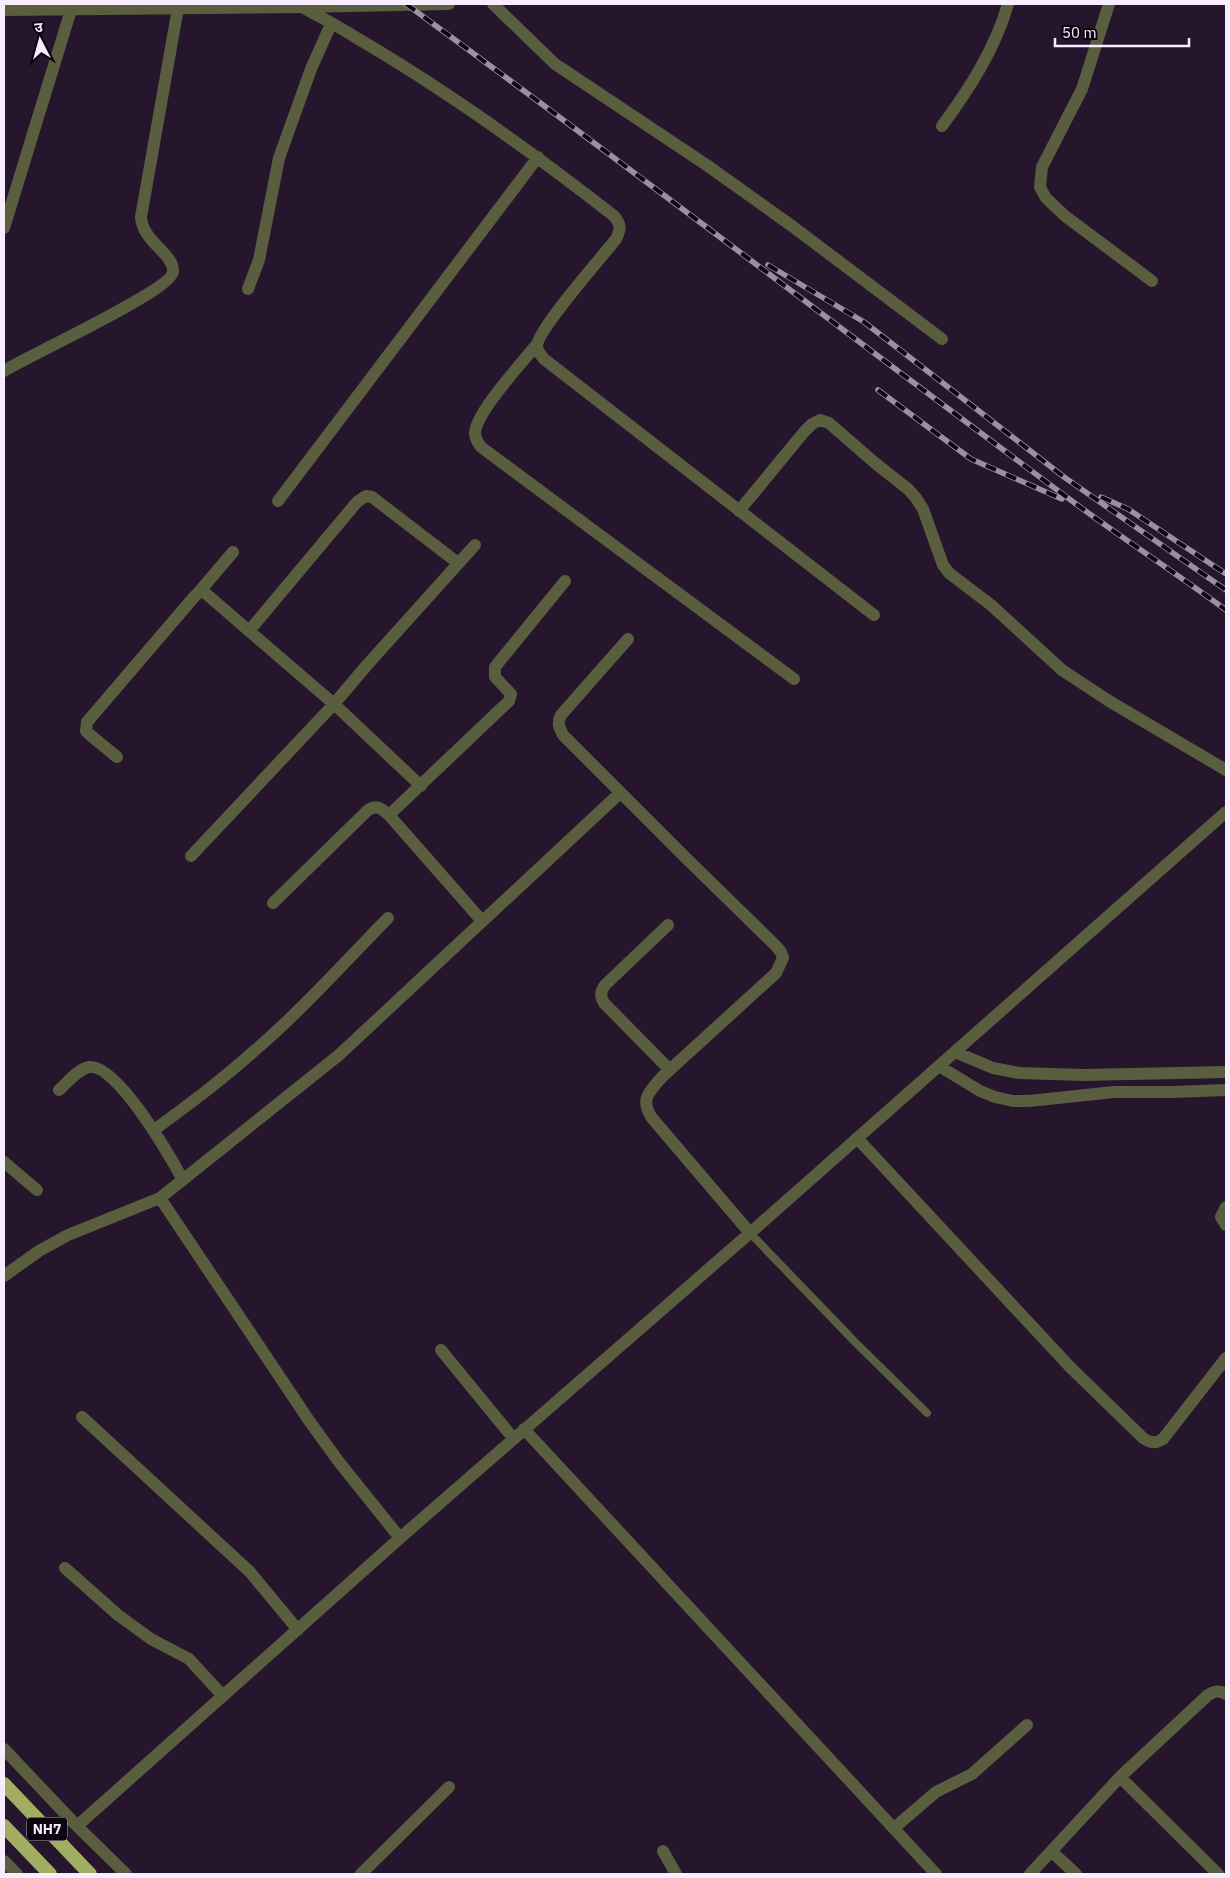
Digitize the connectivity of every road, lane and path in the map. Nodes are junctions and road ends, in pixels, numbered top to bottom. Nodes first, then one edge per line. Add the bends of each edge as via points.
1 (449, 4) edge
2 (493, 4) edge
3 (1008, 4) edge
4 (1109, 4) edge
5 (178, 8) junction
6 (302, 8) junction
7 (4, 10) edge
8 (71, 10) junction
9 (331, 24) junction
10 (942, 126) dead end
11 (538, 157) junction
12 (4, 228) edge
13 (1152, 281) dead end
14 (248, 289) dead end
15 (942, 339) dead end
16 (537, 344) junction
17 (4, 371) edge
18 (278, 501) dead end
19 (739, 511) junction
20 (475, 545) dead end
21 (233, 552) dead end
22 (458, 563) junction
23 (565, 581) dead end
24 (199, 592) junction
25 (874, 615) dead end
26 (249, 631) junction
27 (628, 639) dead end
28 (794, 679) dead end
29 (334, 704) junction
30 (117, 757) dead end
31 (1226, 770) edge
32 (421, 786) junction
33 (620, 793) junction
34 (1226, 812) edge
35 (389, 815) junction
36 (191, 856) dead end
37 (273, 903) dead end
38 (388, 918) dead end
39 (482, 921) junction
40 (668, 925) dead end
41 (955, 1052) junction
42 (939, 1066) junction
43 (670, 1070) junction
44 (1226, 1072) edge
45 (59, 1090) dead end
46 (1226, 1090) edge
47 (154, 1130) junction
48 (857, 1138) junction
49 (4, 1162) edge
50 (183, 1180) junction
51 (36, 1190) dead end
52 (160, 1198) junction
53 (1226, 1206) edge
54 (1226, 1225) edge
55 (750, 1233) junction
56 (4, 1276) edge
57 (441, 1350) dead end
58 (1226, 1358) edge
59 (927, 1413) dead end
60 (82, 1417) dead end
61 (524, 1429) junction
62 (513, 1438) junction
63 (400, 1538) junction
64 (66, 1568) dead end
65 (298, 1630) junction
66 (1226, 1694) edge
67 (223, 1696) junction
68 (1027, 1726) dead end
69 (4, 1749) edge
70 (1120, 1777) junction
71 (4, 1784) edge
72 (449, 1787) dead end
73 (4, 1826) edge
74 (77, 1826) junction
75 (894, 1828) junction
76 (663, 1851) dead end
77 (1052, 1852) junction
78 (4, 1861) edge
79 (17, 1874) edge
80 (50, 1874) edge
81 (90, 1874) edge
82 (126, 1874) edge
83 (361, 1874) edge
84 (676, 1874) edge
85 (936, 1874) edge
86 (1030, 1874) edge
87 (1076, 1874) edge
88 (1218, 1874) edge

1 - 6 street
2 - 15 street via 555,64 724,177
3 - 10 street via 994,44
4 - 13 street via 1082,89 1042,167 1040,187 1046,198 1065,216
5 - 6 street
5 - 8 street
5 - 17 street via 141,217 144,232 170,262 173,274 147,296
6 - 9 street
7 - 8 street
8 - 12 street
9 - 11 street via 444,93
9 - 14 street via 279,158 259,260
11 - 16 street via 614,216 620,222 620,231 554,314
11 - 18 street
16 - 19 street via 544,359
16 - 28 street via 488,405 475,433 481,447
19 - 25 street
19 - 31 street via 812,424 820,420 829,422 916,498 923,509 942,565 949,573 991,605 1062,670
20 - 22 street
21 - 24 street
22 - 26 street via 372,497 361,498
22 - 29 street
23 - 32 street via 495,667 495,677 511,694 509,701
24 - 26 street via 208,594
24 - 30 street via 87,722 86,732
26 - 29 street
27 - 33 street via 558,722 563,735
29 - 32 street
29 - 36 street
32 - 35 street
33 - 39 street
33 - 43 street via 782,952 784,958 776,973
34 - 41 street
35 - 37 street via 378,807 372,807
35 - 39 street
38 - 47 street via 254,1052
39 - 50 street via 339,1056
40 - 43 street via 605,985 600,997
41 - 42 street
41 - 44 street via 992,1068 1019,1074
42 - 46 street via 980,1091 1013,1100 1114,1092
42 - 48 street
43 - 55 street via 649,1092 646,1108
45 - 47 street via 82,1069 98,1068 134,1102
47 - 50 street
48 - 55 street
48 - 58 street via 1070,1367 1151,1443 1163,1439
49 - 51 street
50 - 52 street
52 - 56 street via 68,1235
52 - 63 street via 310,1422
53 - 54 street via 1221,1217
55 - 59 lane
55 - 61 street
57 - 62 street
60 - 65 street via 250,1572
61 - 62 street
61 - 75 street
62 - 63 street
63 - 65 street
64 - 67 street via 118,1615 151,1639 188,1659
65 - 67 street
66 - 70 street via 1221,1691 1208,1695
67 - 74 street
68 - 75 street via 972,1774 936,1792
69 - 74 street
70 - 77 street
70 - 88 street
71 - 81 highway, NH7
72 - 83 street
73 - 80 highway, NH7
74 - 82 street
75 - 85 street
76 - 84 street
77 - 86 street
77 - 87 street
78 - 79 street

